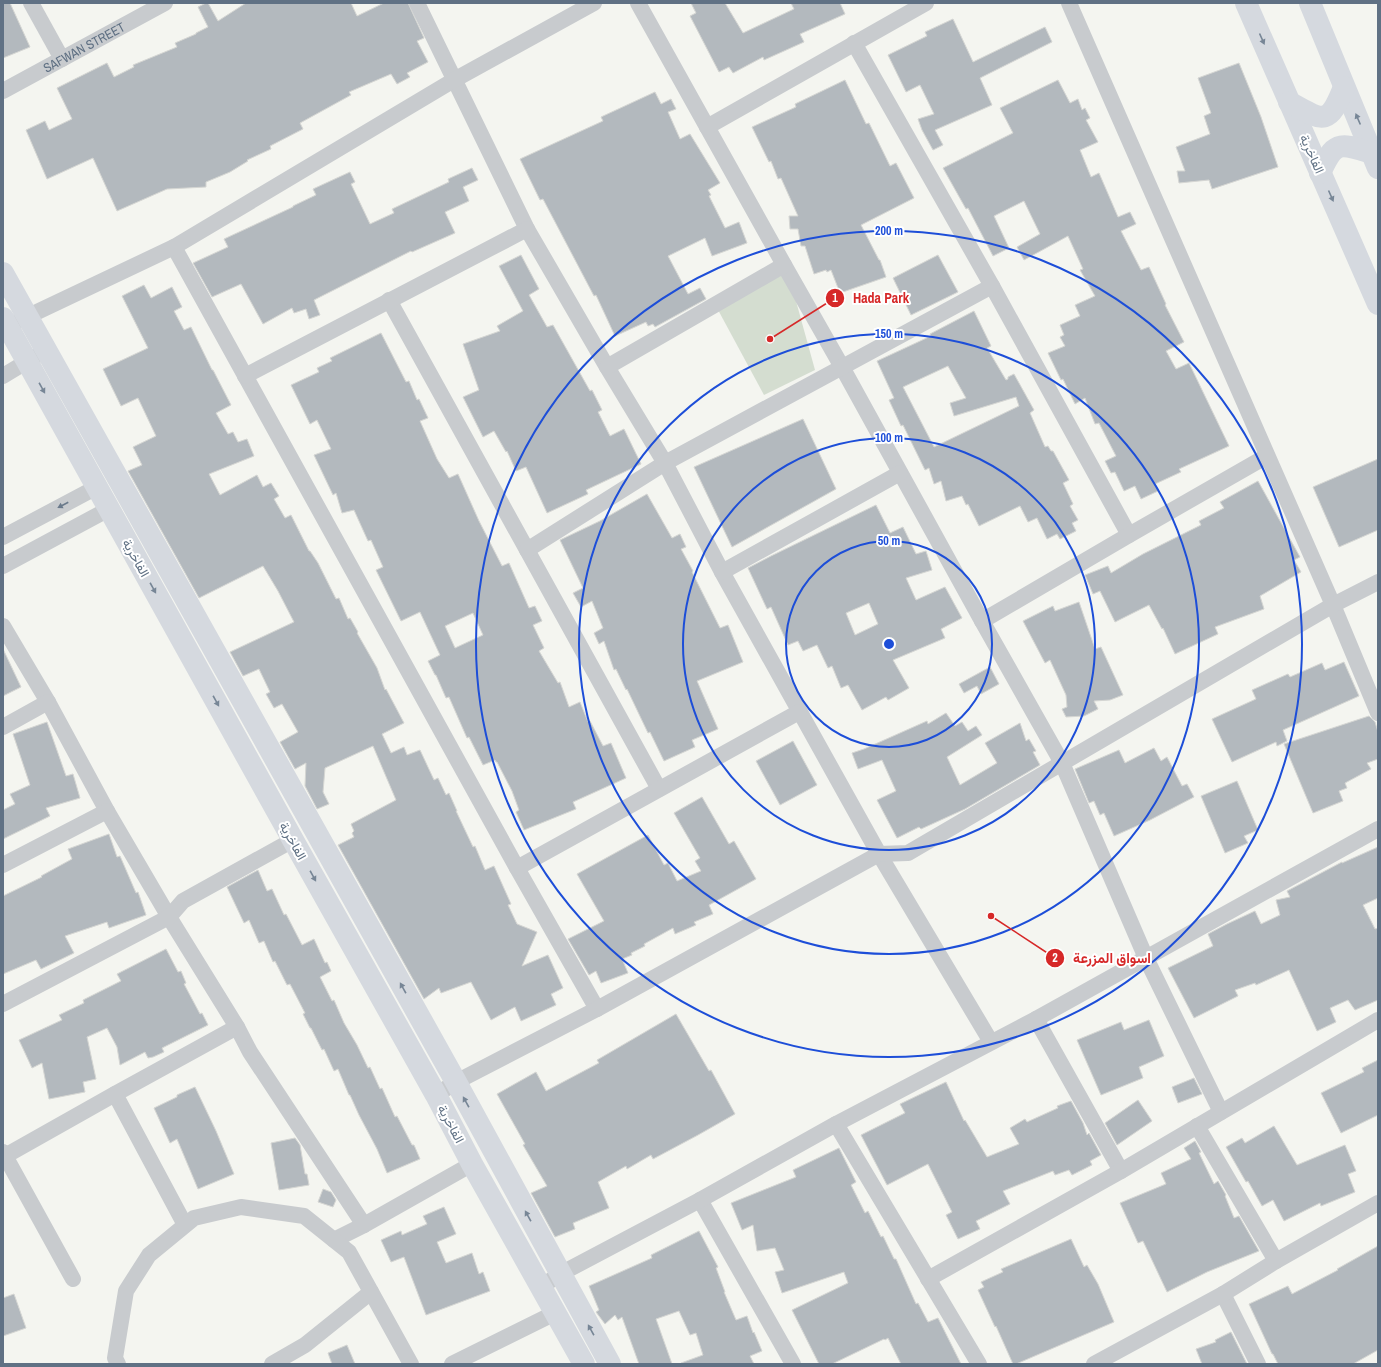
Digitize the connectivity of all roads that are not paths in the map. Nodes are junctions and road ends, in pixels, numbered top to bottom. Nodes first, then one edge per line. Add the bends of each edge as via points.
1 (31, 3) edge
2 (165, 3) edge
3 (417, 3) edge
4 (594, 3) edge
5 (638, 3) edge
6 (926, 3) edge
7 (1069, 3) edge
8 (1246, 3) edge
9 (1310, 3) edge
10 (854, 43) junction
11 (62, 59) junction
12 (454, 80) junction
13 (1344, 87) junction
14 (3, 91) edge
15 (1289, 102) junction
16 (707, 127) junction
17 (1375, 161) edge
18 (1320, 173) junction
19 (527, 229) junction
20 (174, 247) junction
21 (784, 266) junction
22 (3, 273) edge
23 (992, 286) junction
24 (389, 300) junction
25 (1378, 304) edge
26 (27, 316) junction
27 (5, 322) edge
28 (46, 349) junction
29 (27, 361) junction
30 (607, 367) junction
31 (842, 367) junction
32 (3, 376) edge
33 (245, 376) junction
34 (1267, 456) junction
35 (665, 463) junction
36 (900, 473) junction
37 (97, 487) junction
38 (109, 509) junction
39 (1129, 535) junction
40 (3, 536) edge
41 (527, 550) junction
42 (3, 566) edge
43 (722, 572) junction
44 (1378, 582) edge
45 (1333, 605) junction
46 (982, 621) junction
47 (3, 626) edge
48 (48, 702) junction
49 (799, 712) junction
50 (1378, 713) edge
51 (3, 727) edge
52 (1062, 763) junction
53 (659, 789) junction
54 (107, 811) junction
55 (1378, 829) edge
56 (293, 840) junction
57 (879, 854) junction
58 (3, 865) edge
59 (517, 868) junction
60 (169, 917) junction
61 (1146, 958) junction
62 (3, 1004) edge
63 (597, 1010) junction
64 (1036, 1019) junction
65 (1378, 1020) edge
66 (237, 1027) junction
67 (991, 1042) junction
68 (456, 1082) junction
69 (115, 1094) junction
70 (436, 1095) junction
71 (1221, 1112) junction
72 (836, 1124) junction
73 (1197, 1126) junction
74 (4, 1154) edge
75 (472, 1164) junction
76 (1121, 1171) junction
77 (700, 1200) junction
78 (1378, 1202) edge
79 (186, 1225) junction
80 (364, 1225) junction
81 (334, 1240) junction
82 (1276, 1262) junction
83 (560, 1274) junction
84 (73, 1279) dead end
85 (928, 1279) junction
86 (541, 1287) junction
87 (371, 1292) junction
88 (1223, 1294) junction
89 (555, 1313) junction
90 (112, 1362) edge
91 (272, 1364) edge
92 (411, 1364) edge
93 (452, 1364) edge
94 (584, 1364) edge
95 (610, 1364) edge
96 (793, 1364) edge
97 (979, 1364) edge
98 (1094, 1364) edge
99 (1258, 1364) edge

1 - 11 street
2 - 11 street, SAFWAN STREET
3 - 12 street
4 - 12 street
5 - 16 street
6 - 10 street
7 - 34 street
8 -> 15 street, الفاخرية
9 - 13 street
10 - 16 street
10 - 23 street
11 - 14 street, SAFWAN STREET
12 - 19 street
12 - 20 street
13 - 15 street via 1336,106 1324,117 1316,116
17 -> 13 street
15 - 18 street, الفاخرية
16 - 21 street
17 - 18 street via 1346,147 1336,148
18 -> 25 street, الفاخرية
19 - 24 street
19 - 30 street
20 - 26 street
20 - 33 street
21 - 30 street
21 - 31 street
22 - 26 street
23 - 31 street
23 - 39 street
24 - 33 street
24 - 41 street
26 - 27 street
26 - 28 street
27 - 29 street, الفاخرية
28 - 29 street
68 -> 28 street
29 - 32 street
29 -> 37 street, الفاخرية
30 - 35 street
31 - 35 street
31 - 36 street
33 - 59 street
34 - 39 street
34 - 45 street
35 - 41 street
35 - 43 street
36 - 43 street
36 - 46 street
37 - 38 street, الفاخرية
37 -> 40 street
38 - 42 street
38 -> 56 street, الفاخرية
39 - 46 street
41 - 53 street
43 - 49 street
44 - 45 street
45 - 50 street
45 - 52 street
46 - 52 street
47 - 48 street
48 - 51 street
48 - 54 street
49 - 53 street
49 - 57 street
52 - 57 street via 908,853
52 - 61 street
53 - 59 street
54 - 58 street
54 - 60 street
55 - 61 street
56 - 60 street via 183,901
56 -> 70 street, الفاخرية
57 - 63 street
57 - 67 street
59 - 63 street
60 - 62 street
60 - 66 street
61 - 64 street
61 - 71 street
63 - 68 street
64 - 67 street
64 - 76 street
65 - 71 street
66 - 69 street
66 - 80 street
67 - 72 street
68 - 70 street
83 -> 68 street
69 - 74 street
69 - 79 street
70 - 75 street, الفاخرية
71 - 73 street
72 - 77 street
72 - 85 street
73 - 76 street
73 - 82 street
74 - 84 street
75 - 80 street
75 - 86 street, الفاخرية
76 - 85 street
77 - 83 street
77 - 96 street
78 - 82 street
79 - 81 street via 194,1218 241,1207 304,1216
79 - 90 street via 149,1255 126,1291
80 - 81 street
81 - 87 street via 350,1252
82 - 88 street
83 - 86 street
95 -> 83 street
85 - 97 street
86 - 89 street, الفاخرية
87 - 91 street via 304,1345
87 - 92 street
88 - 98 street
88 - 99 street
89 - 93 street
89 - 94 street, الفاخرية

